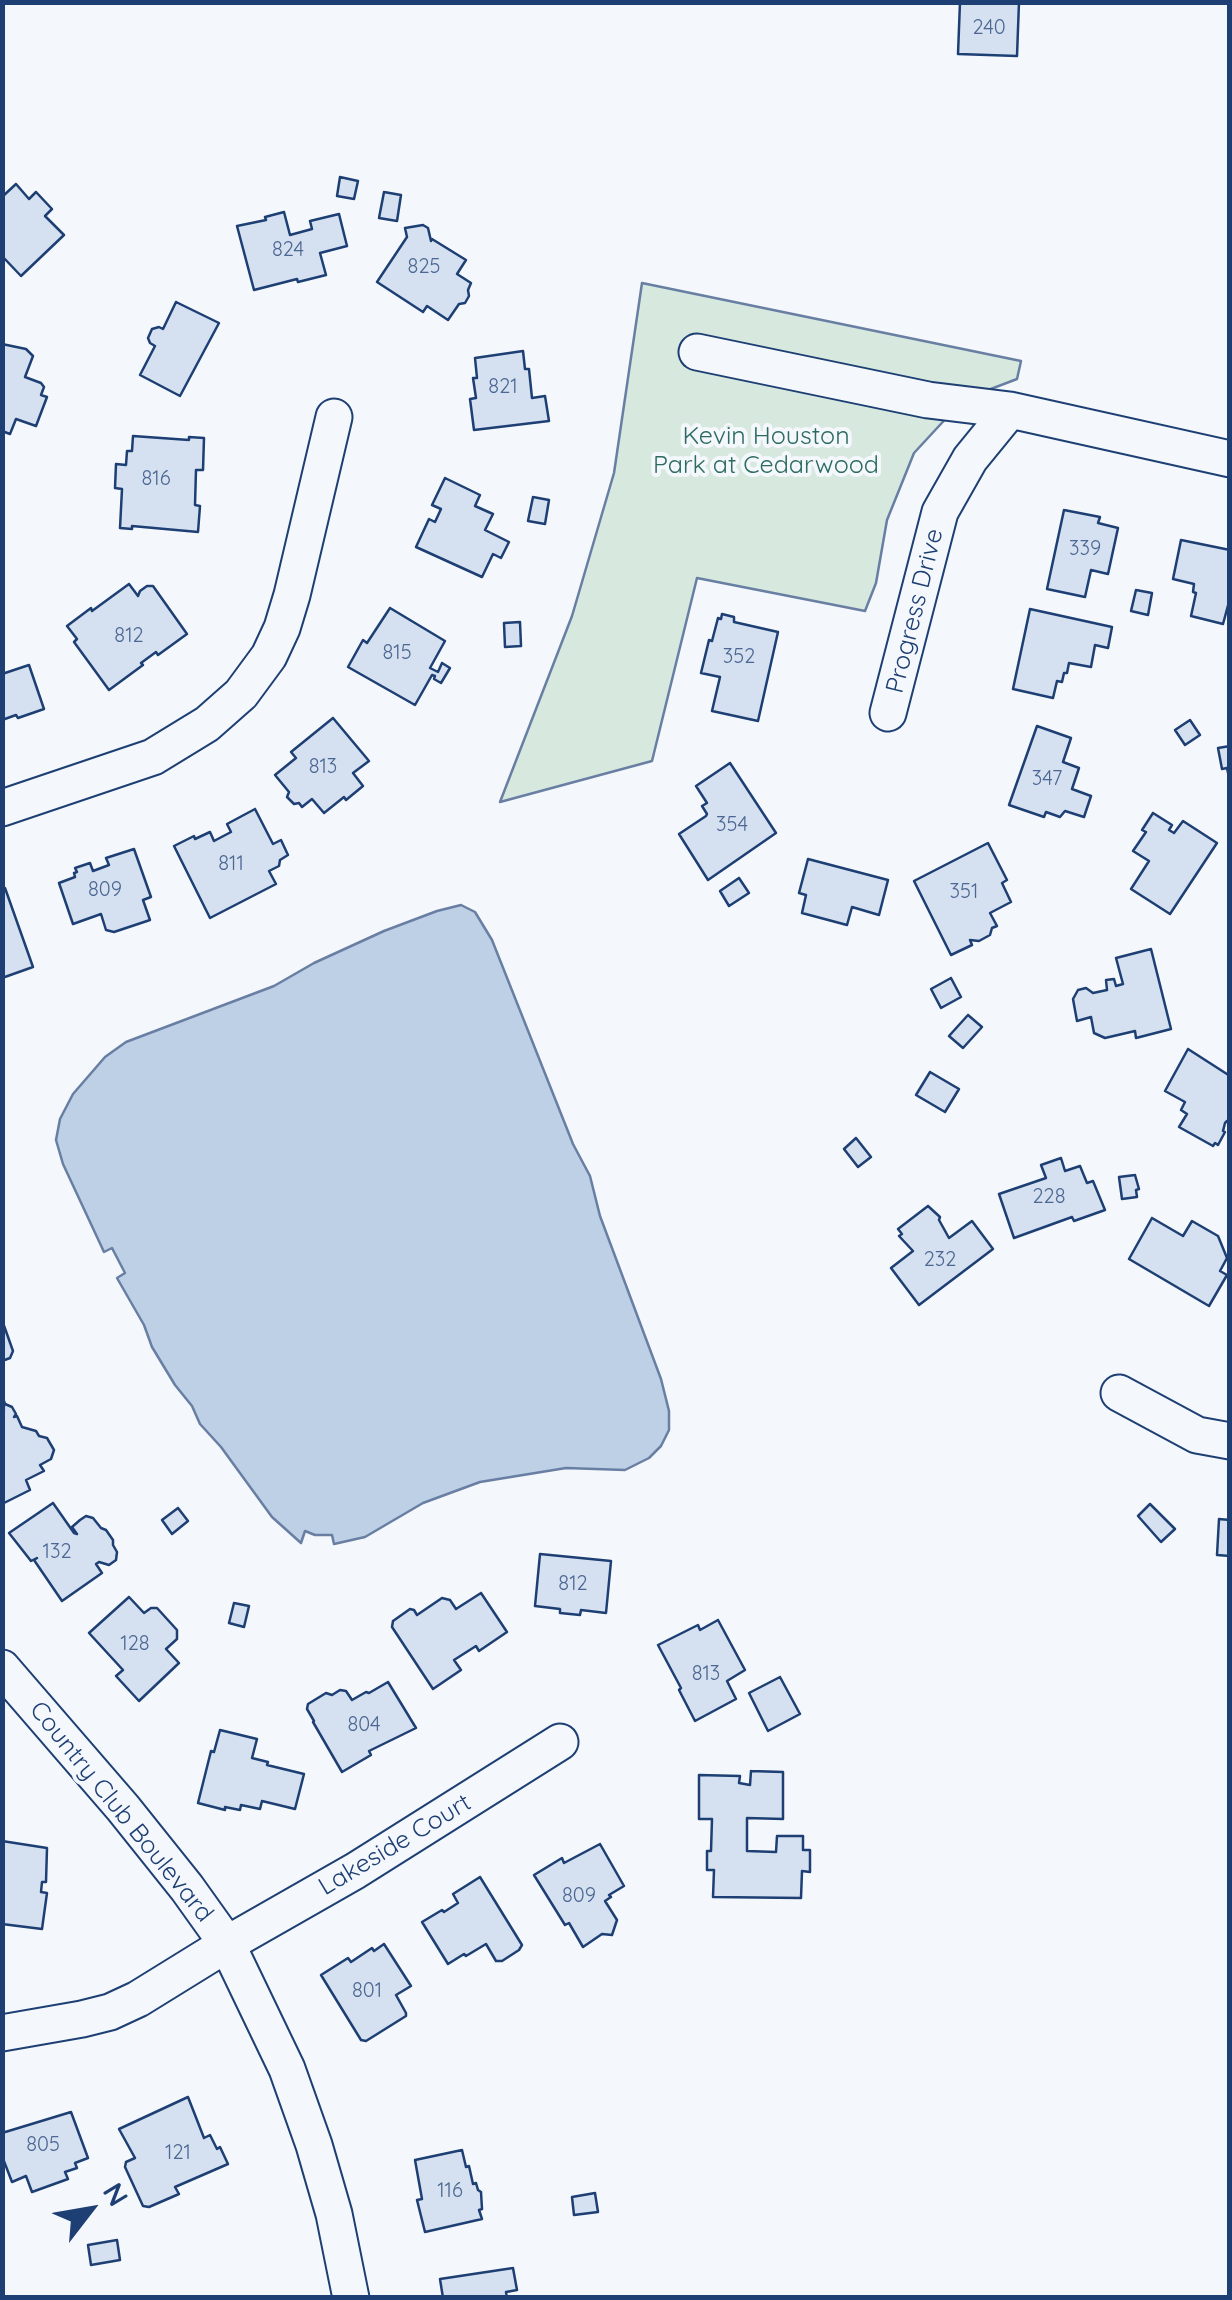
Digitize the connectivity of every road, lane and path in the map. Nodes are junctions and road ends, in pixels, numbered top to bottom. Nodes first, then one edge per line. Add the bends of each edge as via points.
1 (697, 352) dead end
2 (1010, 410) junction
3 (334, 417) dead end
4 (1230, 459) edge
5 (888, 713) dead end
6 (2, 808) edge
7 (1119, 1393) dead end
8 (1230, 1441) edge
9 (2, 1668) edge
10 (560, 1742) dead end
11 (226, 1944) junction
12 (2, 2033) edge
13 (350, 2298) edge

1 - 2 street via 928,400
2 - 4 street
2 - 5 street, Progress Drive via 970,458 940,512
3 - 6 street via 282,628 241,694 152,757
7 - 8 street via 1197,1435
9 - 11 street, Country Club Boulevard via 123,1808
10 - 11 street, Lakeside Court
11 - 12 street, Lakeside Court via 110,2012
11 - 13 street, Country Club Boulevard via 314,2145

